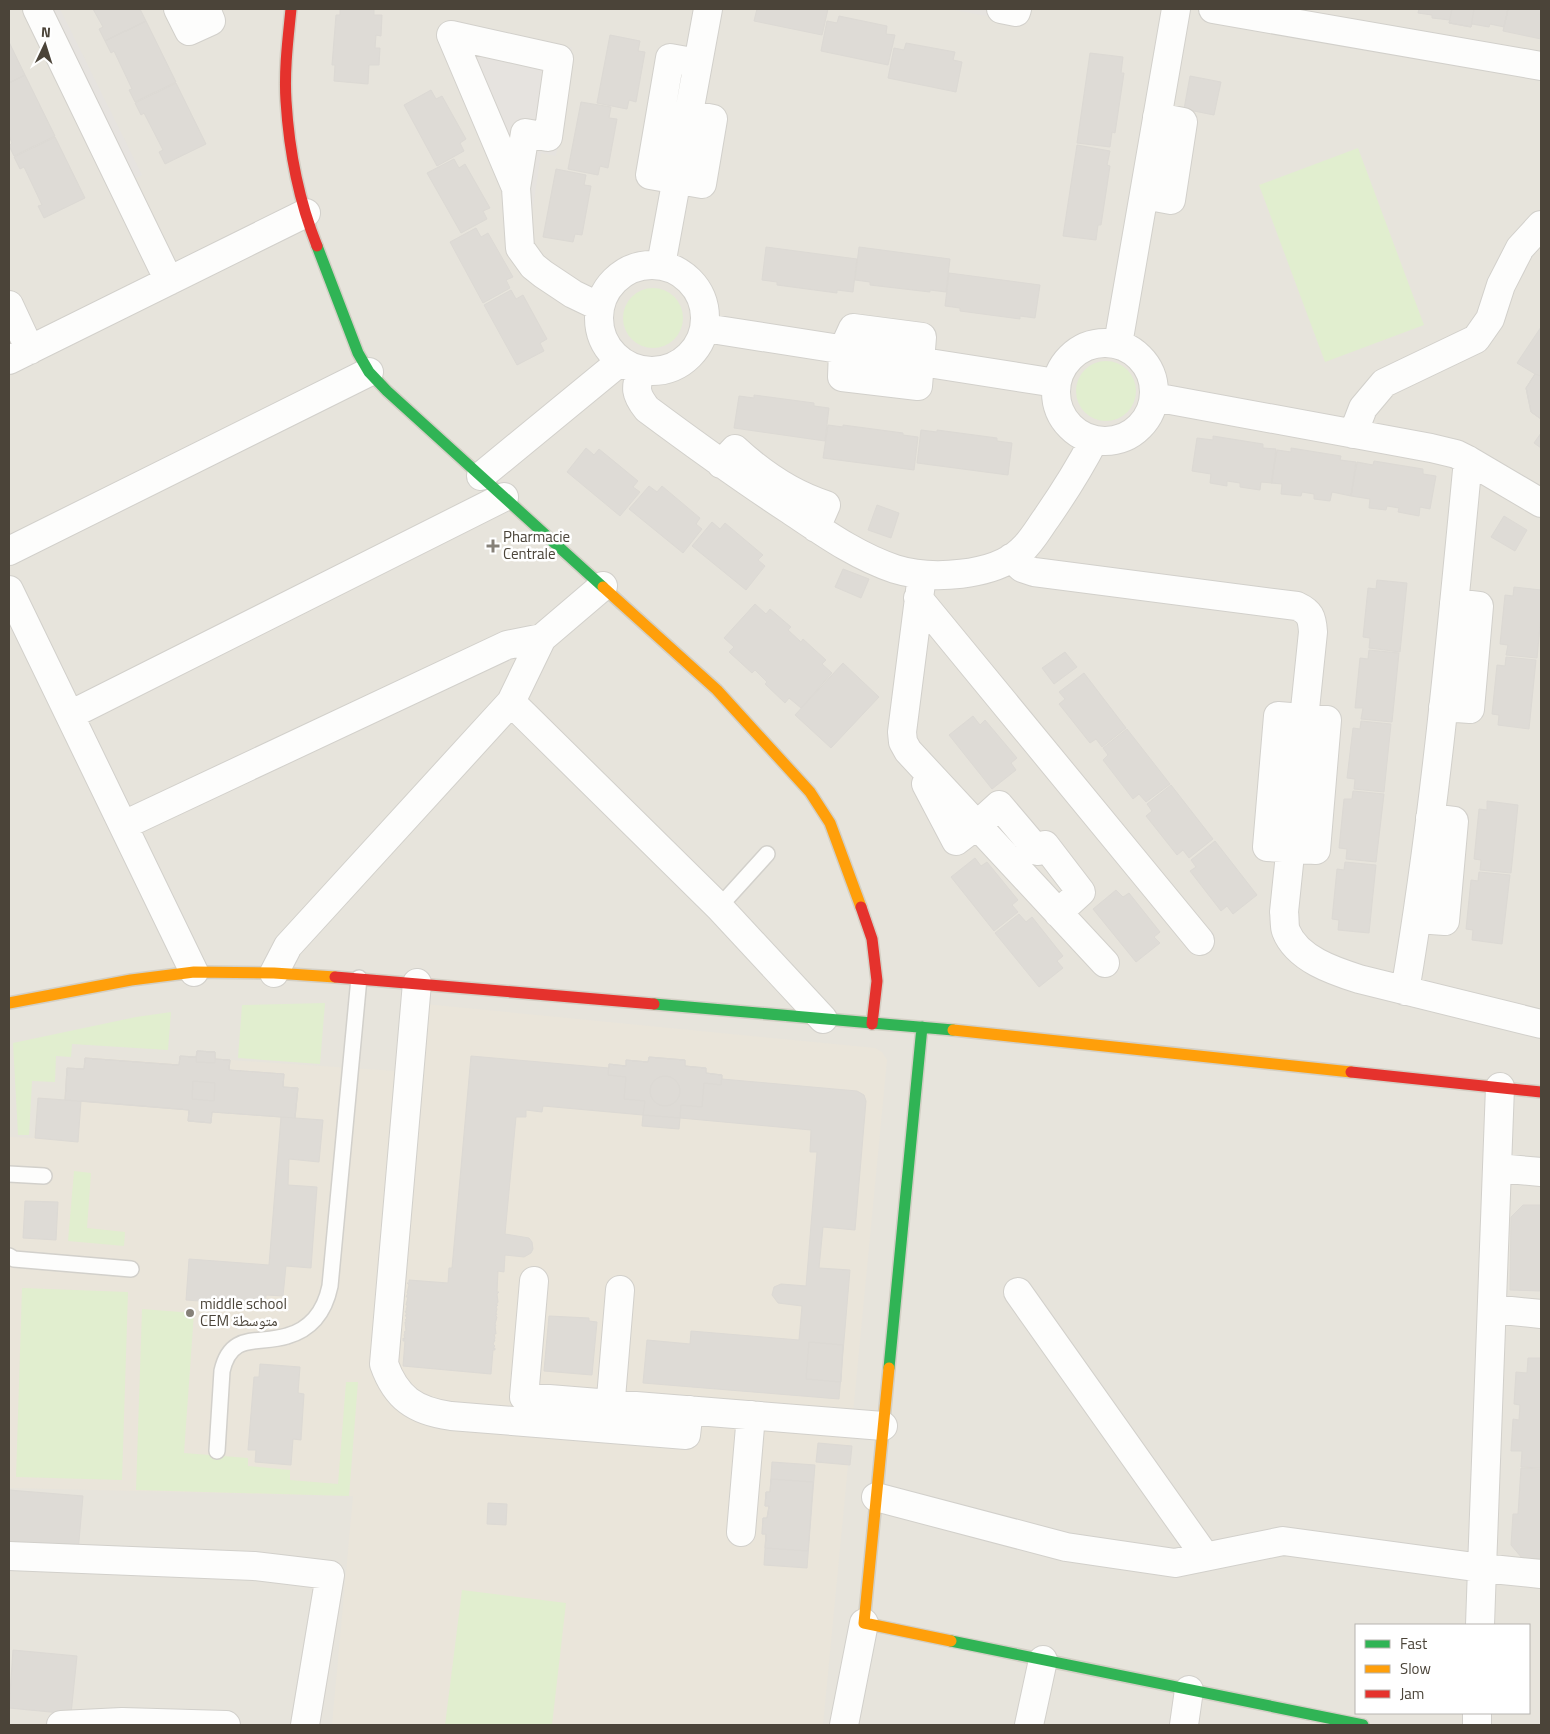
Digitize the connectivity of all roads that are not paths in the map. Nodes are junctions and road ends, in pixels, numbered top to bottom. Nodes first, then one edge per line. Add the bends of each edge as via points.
1 (37, 9) edge
2 (54, 9) edge
3 (178, 9) edge
4 (206, 9) edge
5 (292, 9) edge
6 (708, 9) edge
7 (1001, 9) edge
8 (1017, 9) edge
9 (1176, 9) edge
10 (1213, 9) edge
11 (698, 63) junction
12 (1541, 66) edge
13 (120, 179) junction
14 (676, 179) junction
15 (516, 188) junction
16 (306, 213) junction
17 (1541, 225) edge
18 (661, 265) junction
19 (169, 281) junction
20 (9, 305) edge
21 (600, 307) junction
22 (705, 328) junction
23 (1118, 344) junction
24 (19, 355) edge
25 (631, 365) junction
26 (369, 372) junction
27 (1056, 383) junction
28 (1154, 397) junction
29 (1352, 434) junction
30 (1094, 440) junction
31 (1468, 460) junction
32 (481, 476) junction
33 (504, 497) junction
34 (1541, 503) edge
35 (9, 551) edge
36 (1011, 558) junction
37 (602, 586) junction
38 (920, 587) junction
39 (9, 590) edge
40 (542, 638) junction
41 (511, 702) junction
42 (70, 715) junction
43 (1304, 718) junction
44 (124, 825) junction
45 (977, 825) junction
46 (1291, 849) junction
47 (767, 854) dead end
48 (719, 907) junction
49 (1058, 913) junction
50 (1200, 941) dead end
51 (1105, 963) dead end
52 (194, 972) junction
53 (274, 973) junction
54 (359, 978) junction
55 (417, 983) junction
56 (1405, 991) junction
57 (9, 1003) edge
58 (823, 1019) junction
59 (872, 1024) junction
60 (1541, 1024) edge
61 (922, 1027) junction
62 (1500, 1087) junction
63 (1541, 1092) edge
64 (1497, 1168) junction
65 (1541, 1172) edge
66 (9, 1174) edge
67 (44, 1176) dead end
68 (9, 1256) edge
69 (131, 1269) dead end
70 (534, 1281) dead end
71 (620, 1290) dead end
72 (1018, 1292) dead end
73 (1492, 1309) junction
74 (1541, 1314) edge
75 (751, 1415) junction
76 (609, 1416) junction
77 (883, 1426) junction
78 (217, 1451) dead end
79 (876, 1497) junction
80 (741, 1532) dead end
81 (9, 1556) edge
82 (1205, 1556) junction
83 (1482, 1568) junction
84 (1541, 1574) edge
85 (864, 1623) junction
86 (1480, 1624) edge
87 (1043, 1660) junction
88 (1190, 1690) junction
89 (60, 1725) edge
90 (226, 1725) edge
91 (305, 1725) edge
92 (844, 1725) edge
93 (1029, 1725) edge
94 (1184, 1725) edge
95 (1363, 1725) edge

1 - 13 street
2 - 13 street via 134,172
3 - 4 street via 188,32 212,21
5 - 16 street via 286,100 292,158
6 - 11 street
7 - 8 street via 1016,12
9 - 23 street via 1157,117 1183,122 1171,200 1144,195
10 - 12 street
11 - 14 street via 688,114 713,119 702,184
11 - 14 street via 670,58 650,175
13 - 19 street
14 - 18 street
15 - 15 street via 525,133 548,137 559,59 451,35
15 - 21 street via 520,248 543,274
16 - 19 street
16 - 26 street via 358,353
17 - 29 street via 1520,248 1501,285 1490,319 1476,339 1384,383 1363,408
18 - 21 street via 639,266 625,272 609,287
18 - 22 street via 683,274 694,284 706,313
19 - 24 street
20 - 24 street
21 - 25 street via 602,337 610,351
22 - 25 street via 696,349 678,364 664,370 648,371
22 - 27 street
23 - 27 street via 1094,344 1078,350 1062,368
23 - 28 street via 1146,364
25 - 32 street
25 - 38 street via 638,398 647,409 816,528 852,551 896,569
26 - 32 street
26 - 35 street
27 - 30 street via 1057,405 1064,419 1080,434
28 - 29 street
28 - 30 street via 1150,411 1137,429 1117,439
29 - 31 street via 1431,448
30 - 36 street via 1074,479 1035,534
31 - 34 street
31 - 56 street via 1454,603 1479,606 1470,710 1443,707 1430,818 1454,821 1446,921 1417,918
32 - 33 street
33 - 37 street
33 - 42 street
36 - 38 street via 988,568
36 - 43 street via 1022,568 1034,572 1296,606 1306,610 1313,632
37 - 40 street
37 - 59 street via 717,690 810,792 830,823 872,939 877,981
38 - 45 street via 903,742 956,841
38 - 50 street
39 - 42 street
40 - 41 street
40 - 44 street via 507,645
41 - 48 street
41 - 53 street via 288,946
42 - 44 street
43 - 46 street via 1327,720 1316,850
43 - 46 street via 1278,716 1267,846
44 - 52 street
45 - 49 street
45 - 49 street via 999,805 1038,851 1045,845 1082,892
46 - 56 street via 1284,912 1286,931 1295,946 1336,972
47 - 48 lane
48 - 58 street
49 - 51 street
52 - 53 street
52 - 57 street via 130,980
53 - 54 street
54 - 55 street
54 - 78 lane via 327,1300 311,1324 299,1332 286,1337 251,1340 231,1350 222,1371
55 - 58 street
55 - 76 street via 384,1364 389,1378 406,1400 436,1414
56 - 60 street
58 - 59 street
59 - 61 street
61 - 62 street
61 - 77 street
62 - 63 street
62 - 64 street
64 - 65 street
64 - 73 street
66 - 67 lane
68 - 69 lane via 14,1260
70 - 76 street via 524,1397
71 - 76 street
72 - 82 street
73 - 74 street
73 - 83 street
75 - 76 street via 689,1410 686,1435
75 - 77 street
75 - 80 street
77 - 79 street
79 - 82 street via 1066,1547 1175,1563
79 - 85 street
81 - 91 street via 254,1566 330,1575
82 - 83 street via 1283,1541
83 - 84 street
83 - 86 street
85 - 87 street
85 - 92 street
87 - 88 street
87 - 93 street
88 - 94 street
88 - 95 street
89 - 90 street via 122,1722

